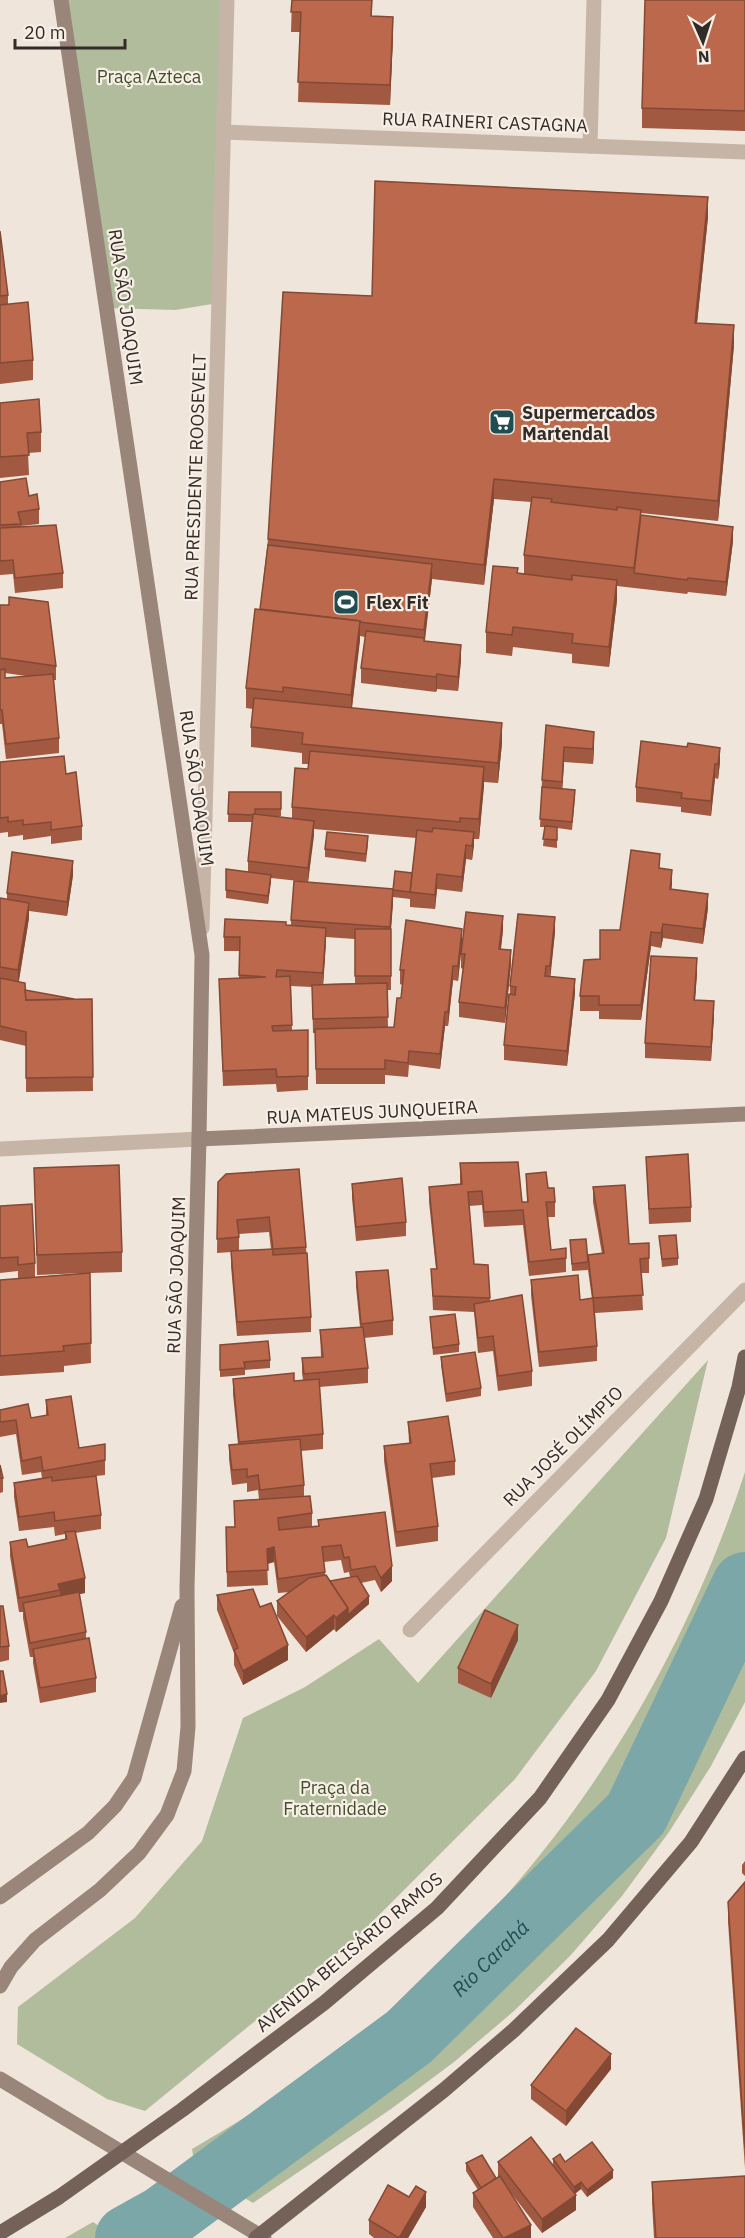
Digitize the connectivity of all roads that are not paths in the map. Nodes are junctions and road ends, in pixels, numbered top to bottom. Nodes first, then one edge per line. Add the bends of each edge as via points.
1 (61, 0) edge
2 (227, 0) edge
3 (594, 0) edge
4 (223, 132) junction
5 (590, 146) junction
6 (745, 152) edge
7 (202, 955) junction
8 (745, 1114) edge
9 (200, 1139) junction
10 (0, 1149) edge
11 (745, 1290) edge
12 (745, 1357) edge
13 (187, 1588) junction
14 (410, 1630) dead end
15 (745, 1758) edge
16 (0, 1897) edge
17 (0, 1986) edge
18 (0, 2079) edge
19 (122, 2153) junction
20 (0, 2233) edge
21 (260, 2237) edge

1 - 7 street, RUA SÃO JOAQUIM
2 - 4 street, RUA PRESIDENTE ROOSEVELT
3 - 5 street
4 - 5 street, RUA RAINERI CASTAGNA
4 - 7 street, RUA PRESIDENTE ROOSEVELT
5 - 6 street, RUA RAINERI CASTAGNA
7 - 9 street, RUA SÃO JOAQUIM
8 - 9 street, RUA MATEUS JUNQUEIRA
9 - 10 street, RUA MATEUS JUNQUEIRA
9 - 13 street, RUA SÃO JOAQUIM
11 - 14 street, RUA JOSÉ OLÍMPIO
12 - 19 main road, AVENIDA BELISÁRIO RAMOS via 706,1499 661,1601 608,1700 540,1798 437,1908 324,2003
13 - 16 street, RUA SÃO JOAQUIM via 134,1778 115,1806 88,1833
13 - 17 street, RUA SÃO JOAQUIM via 188,1727 184,1771 167,1815 139,1853 100,1890 35,1940
15 - 21 main road via 691,1842 608,1940 444,2090
18 - 19 street
19 - 20 main road, AVENIDA BELISÁRIO RAMOS
19 - 21 street

